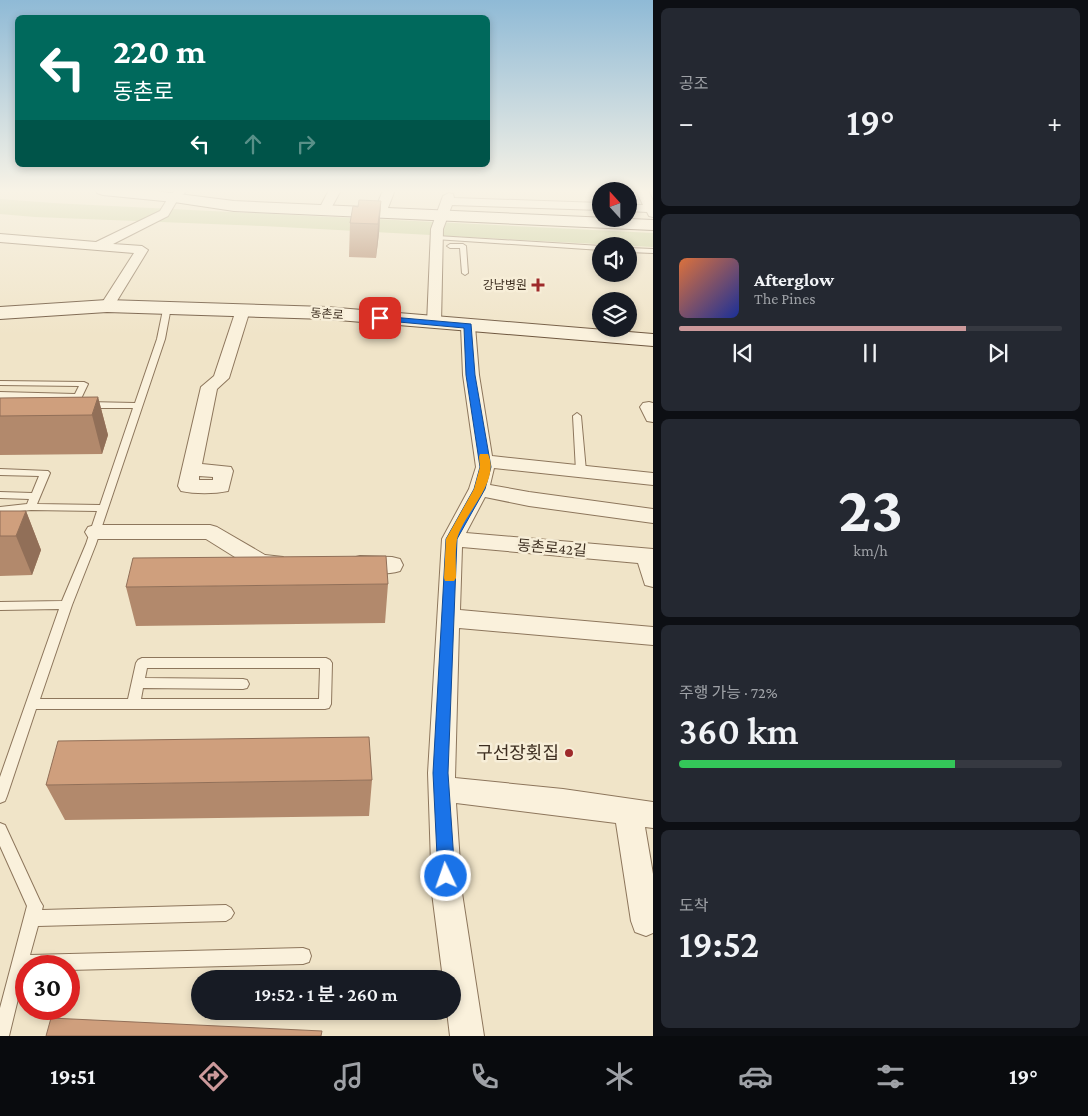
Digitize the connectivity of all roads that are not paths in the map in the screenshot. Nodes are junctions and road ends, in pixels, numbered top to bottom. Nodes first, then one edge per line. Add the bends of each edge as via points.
1 (4, 238) edge
2 (114, 238) edge
3 (438, 238) edge
4 (437, 242) junction
5 (99, 246) junction
6 (592, 248) edge
7 (637, 250) edge
8 (653, 251) edge
9 (465, 272) dead end
10 (107, 306) junction
11 (167, 307) junction
12 (243, 310) junction
13 (0, 313) edge
14 (434, 324) junction
15 (468, 326) junction
16 (653, 340) edge
17 (0, 383) edge
18 (0, 396) edge
19 (73, 403) junction
20 (139, 406) junction
21 (577, 416) dead end
22 (485, 461) junction
23 (191, 470) dead end
24 (0, 472) edge
25 (581, 472) junction
26 (653, 479) edge
27 (479, 489) junction
28 (0, 495) edge
29 (35, 496) junction
30 (30, 507) junction
31 (103, 508) junction
32 (0, 510) edge
33 (653, 516) edge
34 (95, 532) junction
35 (452, 539) junction
36 (650, 557) edge
37 (298, 564) edge
38 (345, 564) edge
39 (392, 565) dead end
40 (653, 579) edge
41 (66, 605) junction
42 (0, 606) edge
43 (448, 618) junction
44 (653, 636) edge
45 (138, 683) junction
46 (243, 684) dead end
47 (32, 704) junction
48 (133, 705) junction
49 (2, 782) edge
50 (441, 789) junction
51 (0, 796) edge
52 (641, 813) edge
53 (0, 830) edge
54 (226, 913) dead end
55 (32, 918) junction
56 (646, 921) dead end
57 (22, 955) edge
58 (303, 956) dead end
59 (80, 962) edge
60 (15, 982) edge
61 (1, 1036) edge
62 (467, 1036) edge

1 - 5 street
2 - 5 street
3 - 4 street
4 - 6 lane
4 - 9 lane via 463,246
4 - 14 street
5 - 10 street via 142,250
7 - 8 lane
10 - 11 street, 동촌로
10 - 13 street, 동촌로
11 - 12 street, 동촌로
11 - 20 lane via 161,339
12 - 14 street, 동촌로 via 326,313
12 - 23 street via 221,378 209,387
14 - 15 street, 동촌로
15 - 16 street, 동촌로
15 - 22 street via 471,375
17 - 19 lane via 84,384
18 - 19 lane
19 - 20 lane
20 - 31 lane
21 - 25 lane
22 - 25 street
22 - 27 street
24 - 29 lane via 45,473
25 - 26 street
27 - 33 street
27 - 35 street
28 - 29 lane
29 - 30 lane
30 - 31 lane
30 - 32 lane
31 - 34 lane
34 - 37 street via 210,532 261,563
34 - 41 lane
35 - 36 street, 동촌로42길
35 - 43 street
36 - 40 street
38 - 39 street
41 - 42 lane
41 - 47 lane
43 - 44 street
43 - 50 street
45 - 46 lane
45 - 48 lane
45 - 48 lane via 142,663 326,663 325,704
47 - 48 lane
47 - 49 lane
49 - 51 lane
50 - 52 street
50 - 62 street via 448,893
52 - 56 street
53 - 55 lane via 35,906
54 - 55 lane
55 - 57 lane
58 - 59 lane
60 - 61 lane

